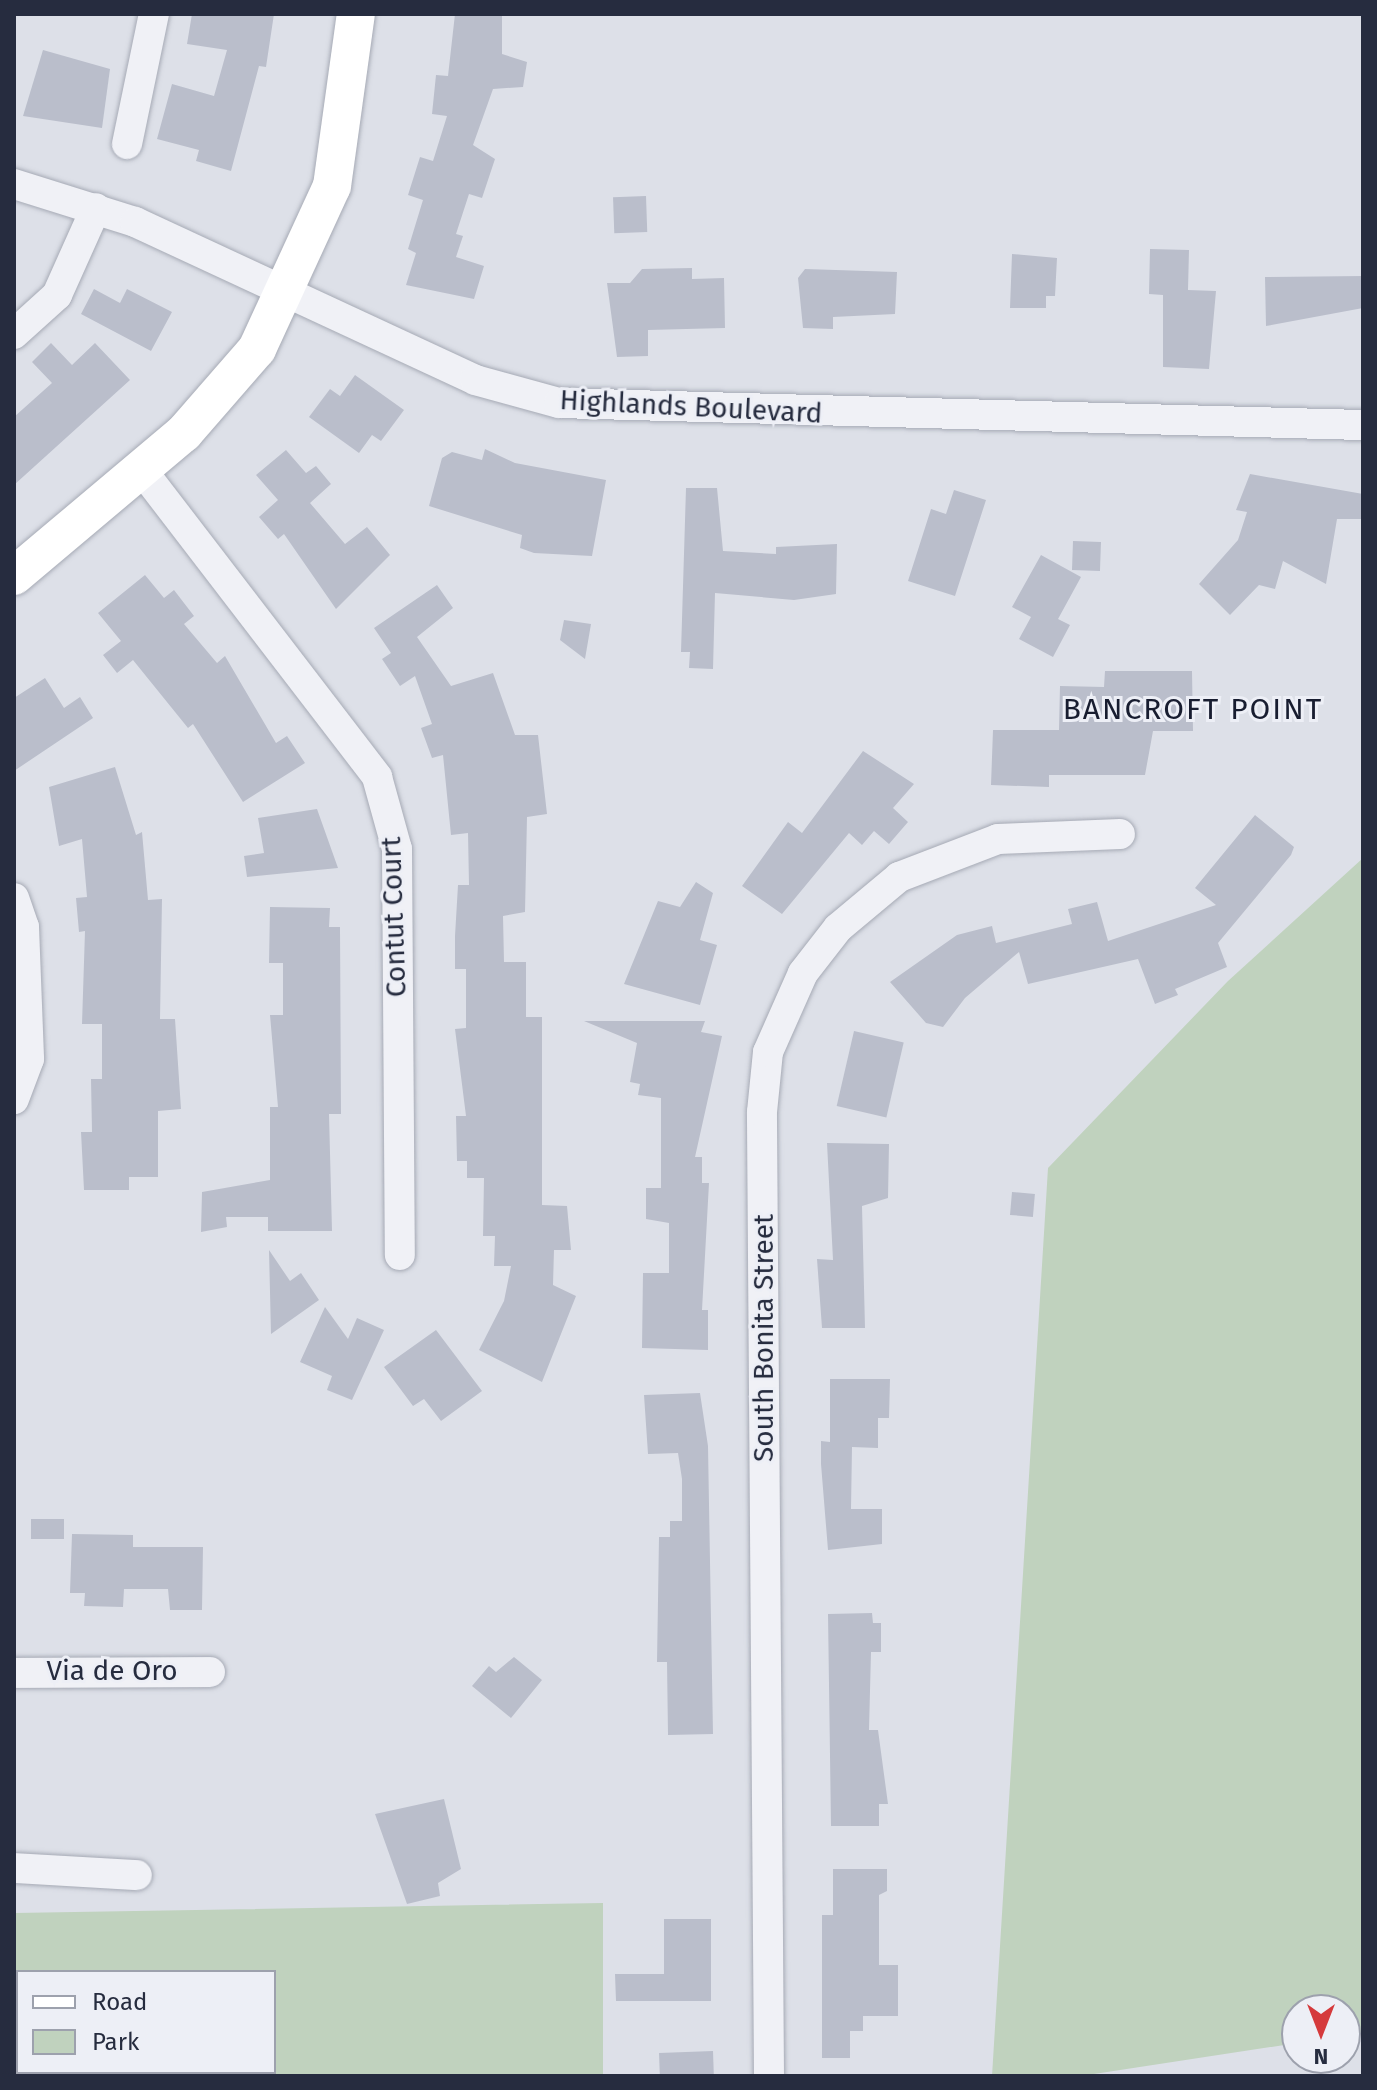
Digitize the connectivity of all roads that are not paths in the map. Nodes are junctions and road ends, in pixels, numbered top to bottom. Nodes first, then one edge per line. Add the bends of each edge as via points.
1 (154, 14) edge
2 (356, 14) edge
3 (127, 144) dead end
4 (14, 184) edge
5 (96, 208) junction
6 (290, 289) junction
7 (14, 334) edge
8 (1363, 425) edge
9 (141, 469) junction
10 (14, 576) edge
11 (1120, 834) dead end
12 (14, 898) edge
13 (14, 1099) edge
14 (400, 1255) dead end
15 (210, 1672) dead end
16 (14, 1673) edge
17 (14, 1868) edge
18 (137, 1875) dead end
19 (769, 2076) edge

1 - 3 street
2 - 6 main road via 332,186
4 - 5 street, Highlands Boulevard
5 - 6 street, Highlands Boulevard
5 - 7 street via 57,295
6 - 8 street, Highlands Boulevard via 475,380 590,408
6 - 9 main road via 257,349 184,433
9 - 10 main road
9 - 14 street, Contut Court via 377,777 397,849
11 - 19 street, South Bonita Street via 998,839 899,877 838,928 803,973 768,1052 762,1112
12 - 13 street via 24,927 29,1059
15 - 16 street, Via de Oro
17 - 18 street

